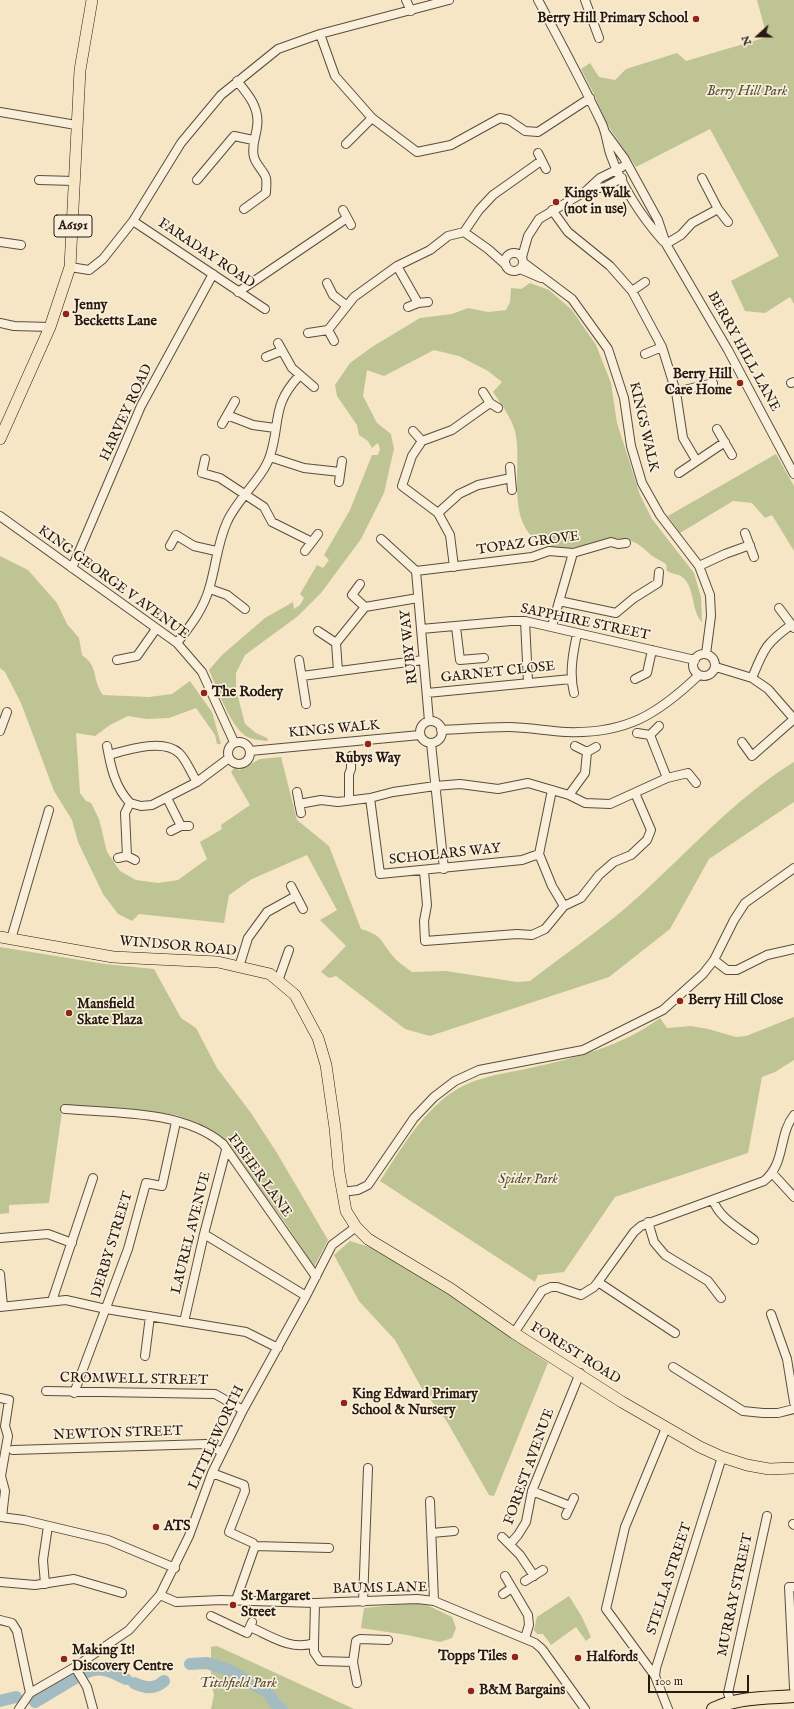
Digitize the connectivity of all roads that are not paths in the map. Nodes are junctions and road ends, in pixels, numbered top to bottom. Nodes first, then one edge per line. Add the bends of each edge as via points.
1 (92, 0) edge
2 (406, 0) edge
3 (449, 0) edge
4 (538, 0) edge
5 (585, 0) edge
6 (411, 11) junction
7 (320, 34) junction
8 (599, 38) dead end
9 (237, 81) junction
10 (590, 98) junction
11 (0, 112) edge
12 (372, 118) junction
13 (76, 125) junction
14 (253, 140) junction
15 (346, 144) dead end
16 (623, 168) junction
17 (546, 169) dead end
18 (622, 178) junction
19 (702, 178) dead end
20 (39, 180) dead end
21 (197, 180) dead end
22 (74, 181) junction
23 (586, 190) junction
24 (244, 209) dead end
25 (718, 209) junction
26 (552, 210) junction
27 (347, 218) dead end
28 (133, 221) junction
29 (728, 222) dead end
30 (464, 232) junction
31 (528, 236) junction
32 (0, 242) edge
33 (666, 244) junction
34 (21, 245) dead end
35 (488, 249) junction
36 (510, 254) junction
37 (522, 263) junction
38 (506, 265) junction
39 (397, 266) junction
40 (70, 268) junction
41 (213, 274) junction
42 (327, 282) dead end
43 (645, 282) dead end
44 (632, 291) junction
45 (238, 292) junction
46 (428, 302) dead end
47 (418, 303) junction
48 (347, 306) junction
49 (408, 307) dead end
50 (265, 309) dead end
51 (0, 323) edge
52 (50, 327) junction
53 (328, 330) junction
54 (308, 333) dead end
55 (334, 341) dead end
56 (662, 347) junction
57 (645, 354) dead end
58 (266, 357) dead end
59 (299, 376) junction
60 (713, 383) dead end
61 (314, 387) dead end
62 (483, 392) dead end
63 (676, 392) junction
64 (235, 401) dead end
65 (490, 403) junction
66 (498, 408) dead end
67 (228, 414) junction
68 (222, 424) dead end
69 (275, 428) junction
70 (717, 429) dead end
71 (413, 431) dead end
72 (0, 439) edge
73 (422, 441) junction
74 (725, 442) junction
75 (732, 455) dead end
76 (270, 457) junction
77 (205, 459) dead end
78 (696, 460) junction
79 (342, 461) dead end
80 (510, 468) dead end
81 (340, 472) junction
82 (679, 473) dead end
83 (794, 474) edge
84 (511, 478) junction
85 (339, 482) dead end
86 (512, 490) dead end
87 (244, 494) junction
88 (438, 513) junction
89 (0, 516) edge
90 (745, 533) dead end
91 (318, 534) dead end
92 (393, 537) dead end
93 (312, 542) junction
94 (750, 545) junction
95 (170, 546) dead end
96 (619, 546) dead end
97 (216, 551) junction
98 (305, 551) dead end
99 (573, 553) junction
100 (754, 557) dead end
101 (699, 566) junction
102 (454, 567) junction
103 (72, 568) junction
104 (416, 571) junction
105 (660, 572) dead end
106 (360, 584) dead end
107 (210, 589) junction
108 (418, 598) junction
109 (559, 601) junction
110 (365, 607) junction
111 (779, 608) dead end
112 (245, 609) dead end
113 (524, 621) junction
114 (552, 626) junction
115 (456, 627) junction
116 (792, 627) edge
117 (156, 629) junction
118 (421, 629) junction
119 (318, 631) dead end
120 (577, 634) junction
121 (177, 643) junction
122 (336, 643) junction
123 (652, 650) junction
124 (706, 654) junction
125 (484, 658) dead end
126 (117, 660) dead end
127 (299, 660) dead end
128 (424, 660) junction
129 (694, 660) junction
130 (716, 667) junction
131 (334, 675) junction
132 (699, 675) junction
133 (302, 676) junction
134 (752, 678) junction
135 (571, 679) junction
136 (635, 679) dead end
137 (528, 682) junction
138 (427, 693) junction
139 (574, 693) dead end
140 (306, 704) dead end
141 (7, 712) dead end
142 (794, 719) edge
143 (429, 721) junction
144 (659, 726) dead end
145 (441, 730) junction
146 (0, 731) edge
147 (637, 733) dead end
148 (420, 735) junction
149 (650, 735) junction
150 (234, 742) junction
151 (742, 742) dead end
152 (431, 743) junction
153 (107, 746) dead end
154 (575, 746) dead end
155 (596, 747) dead end
156 (250, 751) junction
157 (586, 752) junction
158 (108, 755) junction
159 (351, 756) dead end
160 (229, 758) junction
161 (667, 778) junction
162 (196, 782) junction
163 (696, 783) dead end
164 (436, 786) junction
165 (552, 790) junction
166 (297, 792) dead end
167 (635, 793) junction
168 (569, 795) junction
169 (167, 798) junction
170 (370, 798) junction
171 (349, 800) junction
172 (130, 803) junction
173 (49, 810) dead end
174 (171, 831) dead end
175 (539, 854) junction
176 (127, 856) junction
177 (118, 858) dead end
178 (135, 860) dead end
179 (794, 868) edge
180 (444, 869) junction
181 (424, 870) junction
182 (291, 886) dead end
183 (296, 896) junction
184 (564, 906) junction
185 (303, 909) dead end
186 (5, 938) edge
187 (794, 949) edge
188 (289, 950) dead end
189 (714, 960) junction
190 (239, 967) junction
191 (278, 980) junction
192 (65, 1109) dead end
193 (794, 1115) edge
194 (176, 1122) junction
195 (226, 1150) junction
196 (773, 1174) junction
197 (93, 1178) dead end
198 (342, 1192) junction
199 (794, 1197) edge
200 (713, 1200) junction
201 (648, 1222) junction
202 (356, 1227) junction
203 (204, 1234) junction
204 (0, 1238) edge
205 (754, 1240) dead end
206 (72, 1243) junction
207 (0, 1274) edge
208 (316, 1277) junction
209 (598, 1282) junction
210 (306, 1296) junction
211 (721, 1298) dead end
212 (52, 1301) junction
213 (2, 1306) edge
214 (106, 1309) junction
215 (771, 1314) dead end
216 (150, 1316) junction
217 (184, 1322) junction
218 (514, 1333) junction
219 (675, 1333) dead end
220 (278, 1348) junction
221 (145, 1356) dead end
222 (673, 1367) dead end
223 (580, 1373) junction
224 (46, 1391) dead end
225 (74, 1393) junction
226 (0, 1398) edge
227 (794, 1402) edge
228 (794, 1409) edge
229 (243, 1410) junction
230 (666, 1428) junction
231 (13, 1450) dead end
232 (222, 1452) junction
233 (722, 1457) junction
234 (368, 1468) dead end
235 (794, 1468) edge
236 (212, 1472) junction
237 (532, 1491) junction
238 (574, 1498) dead end
239 (430, 1501) dead end
240 (570, 1506) junction
241 (566, 1515) dead end
242 (767, 1516) dead end
243 (1, 1517) edge
244 (48, 1526) junction
245 (454, 1531) dead end
246 (432, 1532) junction
247 (502, 1537) dead end
248 (510, 1544) junction
249 (255, 1546) junction
250 (329, 1548) dead end
251 (175, 1568) junction
252 (543, 1570) dead end
253 (505, 1576) dead end
254 (534, 1576) junction
255 (525, 1581) dead end
256 (0, 1582) edge
257 (45, 1584) junction
258 (791, 1587) edge
259 (512, 1588) junction
260 (122, 1593) dead end
261 (503, 1594) dead end
262 (160, 1596) junction
263 (236, 1600) junction
264 (434, 1600) junction
265 (363, 1602) junction
266 (315, 1603) junction
267 (211, 1616) dead end
268 (0, 1620) edge
269 (525, 1638) junction
270 (388, 1640) dead end
271 (314, 1643) junction
272 (353, 1662) junction
273 (76, 1667) junction
274 (655, 1676) junction
275 (356, 1683) dead end
276 (794, 1688) edge
277 (30, 1692) junction
278 (794, 1696) edge
279 (731, 1702) junction
280 (19, 1709) edge
281 (93, 1709) edge
282 (585, 1709) edge
283 (668, 1709) edge
284 (713, 1709) edge

1 - 13 main road, A6191 via 80,70
2 - 6 street
3 - 6 street
4 - 10 street
5 - 8 street
6 - 7 street
7 - 9 street via 278,49
7 - 12 street via 335,76
9 - 14 street via 251,97 256,109 258,125
9 - 28 street via 221,95 181,143
10 - 12 street via 538,132 525,131 509,120 500,118 451,145 417,152
10 - 16 street
11 - 13 street
12 - 15 street
13 - 22 main road, A6191
14 - 21 street via 234,136
14 - 24 street via 253,156 266,176 266,193
16 - 18 street, BERRY HILL LANE
16 - 23 street via 600,178
16 - 33 street, BERRY HILL LANE via 658,220
17 - 30 street via 539,157 493,195
18 - 23 street via 605,187
18 - 33 street, BERRY HILL LANE via 648,224
19 - 25 street
20 - 22 street
22 - 40 main road, A6191
23 - 26 street
25 - 29 street
25 - 33 street via 692,223 681,235
26 - 31 street via 539,219
26 - 44 street via 568,232 604,261
27 - 45 street
28 - 40 street via 104,259 89,270
28 - 41 street, FARADAY ROAD
30 - 35 street
30 - 39 street via 448,236 430,250
31 - 36 street
31 - 37 street
32 - 34 street
33 - 83 street, BERRY HILL LANE via 728,350
35 - 36 street
35 - 38 street
36 - 37 street via 518,253
36 - 38 street
37 - 38 street via 514,271 509,270
37 - 101 street, KINGS WALK via 572,300 608,349 624,398 631,446 642,483 660,515
39 - 47 street
39 - 48 street via 354,297
40 - 52 main road, A6191
41 - 45 street, FARADAY ROAD
41 - 103 street, HARVEY ROAD via 141,406
42 - 48 street via 333,295
43 - 44 street
44 - 56 street
45 - 50 street, FARADAY ROAD
46 - 47 street
47 - 49 street
48 - 53 street
51 - 52 street
52 - 72 main road, A6191
53 - 54 street
53 - 55 street
56 - 57 street
56 - 63 street
58 - 59 street via 280,347
59 - 61 street
59 - 69 street via 288,387 279,405
60 - 63 street
62 - 65 street
63 - 78 street via 683,438
64 - 67 street
65 - 66 street
65 - 73 street via 452,430
67 - 68 street
67 - 69 street via 253,425
69 - 76 street
70 - 74 street
71 - 73 street
73 - 88 street via 412,456 402,486
74 - 75 street
74 - 78 street
76 - 81 street via 304,468
76 - 87 street
77 - 87 street via 202,473 220,478
78 - 82 street
79 - 81 street
80 - 84 street
81 - 85 street
84 - 86 street
84 - 88 street via 478,485 459,494
87 - 93 street via 264,507 272,522
87 - 97 street via 227,521
88 - 102 street via 450,535
89 - 103 street, KING GEORGE V AVENUE
90 - 94 street
91 - 93 street
92 - 104 street via 384,542
93 - 98 street
94 - 100 street
94 - 101 street
95 - 97 street via 176,535 194,546
96 - 99 street, TOPAZ GROVE via 612,542
97 - 107 street
99 - 102 street, TOPAZ GROVE via 549,551 532,557
99 - 109 street
101 - 124 street, KINGS WALK via 710,595
102 - 104 street, TOPAZ GROVE
103 - 117 street, KING GEORGE V AVENUE
104 - 108 street, RUBY WAY
105 - 109 street via 660,585 634,598 616,613
106 - 110 street via 352,595
107 - 112 street via 227,595
107 - 121 street via 201,611
108 - 110 street
108 - 118 street, RUBY WAY
109 - 114 street
110 - 122 street
111 - 116 street
113 - 114 street, SAPPHIRE STREET
113 - 115 street, SAPPHIRE STREET
113 - 137 street
114 - 120 street, SAPPHIRE STREET
115 - 118 street, SAPPHIRE STREET
115 - 125 street via 460,660
116 - 134 street via 775,636 764,648
117 - 121 street, KING GEORGE V AVENUE
117 - 126 street via 137,656
118 - 128 street, RUBY WAY
119 - 122 street
120 - 123 street, SAPPHIRE STREET
120 - 135 street, GARNET CLOSE via 572,654
121 - 150 street, KING GEORGE V AVENUE via 202,672
122 - 131 street
123 - 129 street, SAPPHIRE STREET
123 - 136 street via 647,673
124 - 129 street
124 - 130 street via 714,660
127 - 133 street
128 - 131 street
128 - 138 street, RUBY WAY
129 - 132 street via 694,669
130 - 132 street via 710,675
130 - 134 street
131 - 133 street
132 - 145 street via 654,713 625,725 596,731 566,732 509,727
133 - 140 street
134 - 142 street via 768,689
135 - 137 street, GARNET CLOSE
135 - 139 street, GARNET CLOSE
137 - 138 street, GARNET CLOSE
138 - 143 street, RUBY WAY
141 - 146 street
142 - 151 street via 752,756
143 - 145 street via 438,724
143 - 148 street via 420,728
144 - 149 street
145 - 152 street via 440,737
147 - 149 street
148 - 152 street via 424,741
148 - 156 street, KINGS WALK
149 - 161 street
150 - 156 street via 244,743
150 - 160 street via 229,747
152 - 164 street
153 - 158 street
154 - 157 street
155 - 157 street
156 - 160 street via 249,758 244,763 234,763
157 - 168 street via 585,773
158 - 162 street via 140,747 171,748 181,755
158 - 172 street via 118,789
159 - 171 street
160 - 162 street
161 - 163 street via 691,771
161 - 167 street
162 - 169 street
164 - 165 street via 460,784 498,790 528,783
164 - 170 street
164 - 180 street
165 - 168 street
165 - 175 street
166 - 171 street via 300,808 321,800
167 - 168 street via 610,804 600,805 585,803
167 - 184 street via 651,830 647,840 631,855 614,862 599,875 581,898
169 - 172 street via 152,805
169 - 174 street via 185,826
170 - 171 street
170 - 181 street, SCHOLARS WAY via 380,874
172 - 176 street via 125,814
173 - 186 street
175 - 180 street, SCHOLARS WAY via 522,860
175 - 184 street via 552,886
176 - 177 street
176 - 178 street
179 - 189 street via 745,903
180 - 181 street, SCHOLARS WAY
181 - 184 street via 427,905 424,922 425,941 532,935 545,929
182 - 183 street
183 - 185 street
183 - 190 street via 267,912 248,938
186 - 190 main road, WINDSOR ROAD via 113,957 218,962
187 - 189 street via 767,955 737,970 727,970
188 - 191 street
189 - 198 street via 703,974 663,1010 583,1050 479,1070 455,1081 434,1097 414,1118 368,1185 358,1190
190 - 191 main road, WINDSOR ROAD via 270,974
191 - 198 main road, WINDSOR ROAD via 295,995 318,1038 336,1128
192 - 194 street, FISHER LANE via 152,1116
193 - 196 street
194 - 195 street, FISHER LANE via 212,1135
194 - 214 street, DERBY STREET via 162,1186 146,1183 128,1249
195 - 203 street, LAUREL AVENUE
195 - 208 street, FISHER LANE
196 - 199 street
196 - 200 street via 764,1181
197 - 206 street
198 - 202 main road, WINDSOR ROAD via 346,1211
200 - 201 street
200 - 205 street via 722,1216
201 - 209 street via 634,1232
201 - 211 street via 654,1242 665,1255 708,1281
202 - 208 street, LITTLEWORTH via 332,1245
202 - 218 main road, FOREST ROAD via 368,1239 451,1289
203 - 210 street
203 - 217 street, LAUREL AVENUE
204 - 206 street via 48,1234
206 - 212 street
207 - 213 street
208 - 210 street, LITTLEWORTH
209 - 218 street via 581,1295 557,1287 542,1291
209 - 219 street
210 - 220 street, LITTLEWORTH
212 - 213 street
212 - 214 street via 66,1300
214 - 216 street
214 - 225 street, DERBY STREET
215 - 227 street via 787,1359
216 - 217 street
216 - 221 street
217 - 220 street via 246,1332
218 - 223 main road, FOREST ROAD
220 - 229 street, LITTLEWORTH
222 - 228 street via 743,1411 763,1414
223 - 230 main road, FOREST ROAD
223 - 237 street, FOREST AVENUE
224 - 225 street, CROMWELL STREET
225 - 229 street, CROMWELL STREET via 215,1394
226 - 243 street via 9,1400 4,1426 8,1436 1,1476 5,1491
229 - 232 street, LITTLEWORTH
230 - 233 main road, FOREST ROAD
230 - 274 street via 625,1527 606,1609
231 - 232 street, NEWTON STREET via 206,1444
232 - 236 street, LITTLEWORTH
233 - 235 main road, FOREST ROAD via 747,1465
233 - 274 street, STELLA STREET via 668,1626
234 - 265 street
236 - 249 street via 244,1484 245,1491 228,1532
236 - 251 street, LITTLEWORTH
237 - 240 street
237 - 248 street, FOREST AVENUE via 526,1522
238 - 240 street
239 - 246 street
240 - 241 street
242 - 279 street, MURRAY STREET via 728,1693
243 - 244 street
244 - 251 street via 108,1540
244 - 257 street via 43,1560
245 - 246 street
246 - 264 street
247 - 248 street
248 - 254 street
249 - 250 street
249 - 263 street
251 - 262 street, LITTLEWORTH
252 - 254 street
253 - 259 street
254 - 255 street
256 - 257 street
257 - 260 street via 74,1579
258 - 276 street
259 - 261 street
259 - 269 street via 528,1615 529,1625
262 - 263 street, BAUMS LANE via 176,1602
262 - 273 street, LITTLEWORTH via 129,1630
263 - 266 street, BAUMS LANE
264 - 265 street, BAUMS LANE
264 - 269 street, BAUMS LANE
265 - 266 street, BAUMS LANE
266 - 271 street
267 - 271 street via 247,1633 251,1624 294,1646
268 - 277 street via 12,1623 18,1630
269 - 282 street, BAUMS LANE via 542,1649
270 - 272 street via 356,1641
271 - 272 street via 314,1652 320,1661
272 - 275 street
273 - 277 street, LITTLEWORTH
273 - 281 street via 87,1687
274 - 283 street
277 - 280 street, LITTLEWORTH
278 - 279 highway
279 - 284 highway

